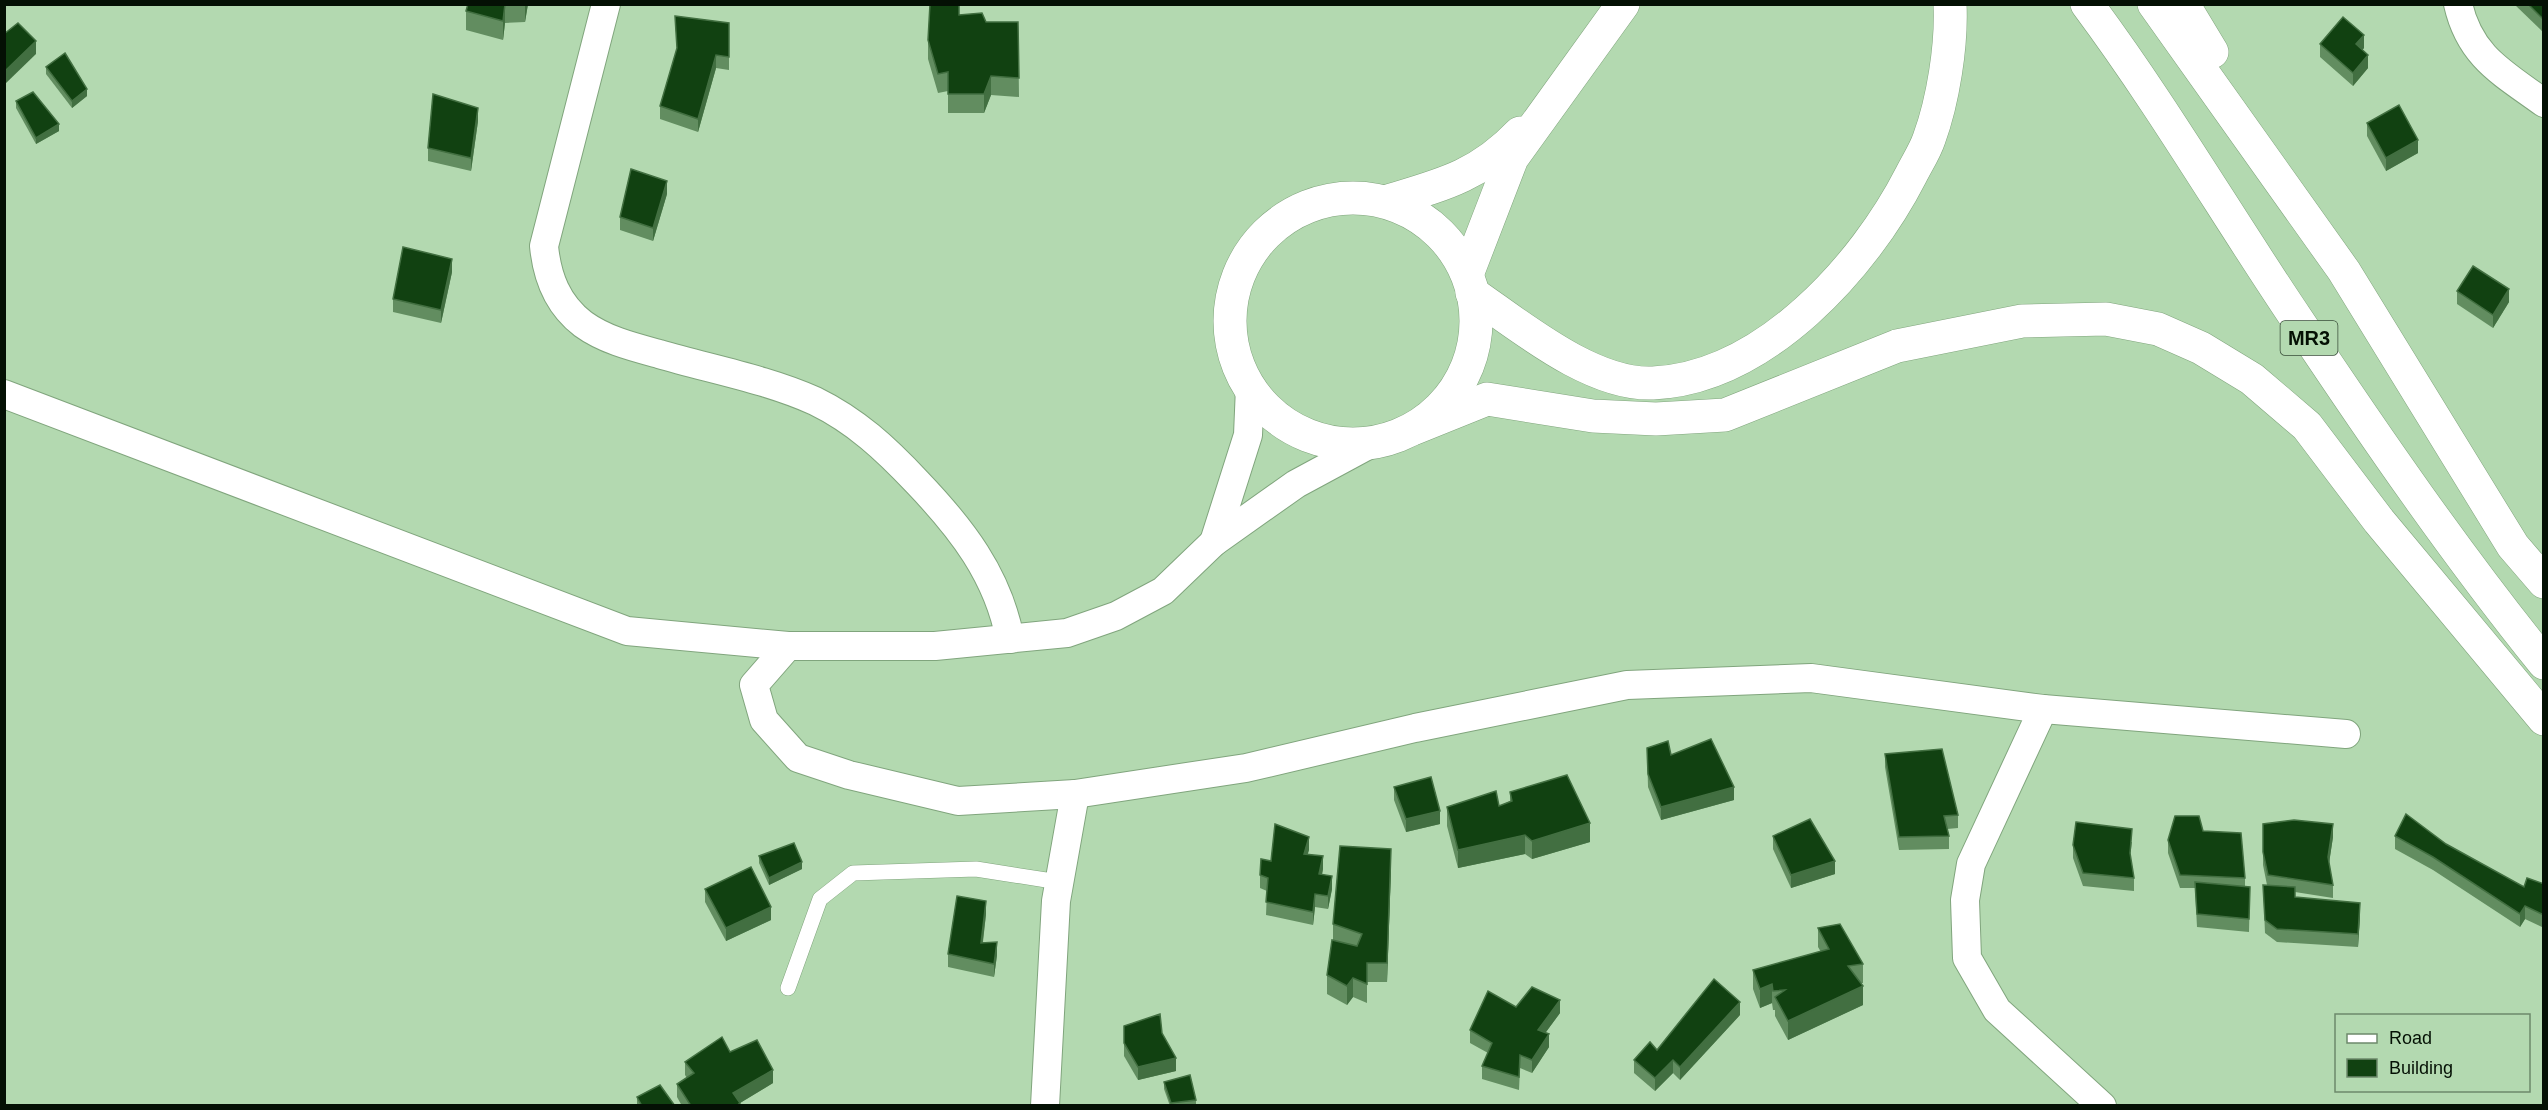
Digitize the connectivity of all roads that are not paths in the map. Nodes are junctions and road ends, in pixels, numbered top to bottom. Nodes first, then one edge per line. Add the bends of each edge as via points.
1 (606, 4) edge
2 (1623, 4) edge
3 (1950, 4) edge
4 (2086, 4) edge
5 (2154, 4) edge
6 (2183, 4) edge
7 (2458, 4) edge
8 (1556, 96) junction
9 (2544, 103) edge
10 (1388, 201) junction
11 (2344, 271) junction
12 (1470, 283) junction
13 (1250, 387) junction
14 (4, 394) edge
15 (1415, 428) junction
16 (1372, 443) junction
17 (1214, 542) junction
18 (2544, 582) edge
19 (1010, 639) junction
20 (789, 646) junction
21 (2544, 663) edge
22 (2043, 709) junction
23 (2544, 719) edge
24 (2346, 734) dead end
25 (1075, 794) junction
26 (1059, 882) junction
27 (788, 988) dead end
28 (1045, 1106) edge
29 (2102, 1106) edge

1 - 19 street via 544,246 547,273 558,297 583,324 619,342 813,400 849,419 885,447 954,521 992,581
2 - 8 main road
3 - 12 main road via 1944,77 1929,139 1895,207 1862,255 1828,292 1766,343 1705,373 1652,383 1611,376 1560,355
4 - 21 main road, MR3 via 2134,68 2297,321 2470,570
5 - 11 main road
6 - 11 main road
7 - 9 street via 2463,27 2475,48
8 - 10 main road via 1504,150 1458,180
8 - 12 main road via 1512,158
10 - 12 main road via 1436,228 1454,248
10 - 13 main road via 1357,196 1326,200 1296,210 1270,228 1250,252 1236,281 1229,311 1231,343
11 - 18 main road via 2513,546
12 - 15 main road via 1476,309 1476,337 1469,364 1450,397
13 - 16 main road via 1281,422 1309,437 1340,444
13 - 17 street via 1248,435
14 - 20 street via 627,631
15 - 16 main road
15 - 23 main road via 1486,399 1593,416 1656,419 1725,415 1897,346 2011,323 2106,319 2158,329 2201,348 2252,379 2307,426 2379,522
16 - 17 street via 1296,484
17 - 19 street via 1163,591 1116,616 1067,633
19 - 20 street via 935,646
20 - 25 street via 754,684 764,720 798,758 849,775 958,801
22 - 24 street
22 - 25 street via 1811,678 1627,686 1415,728 1246,768
22 - 29 street via 1971,864 1965,900 1966,958 1997,1010
25 - 26 street
26 - 27 lane via 976,868 853,873 820,899
26 - 28 street

